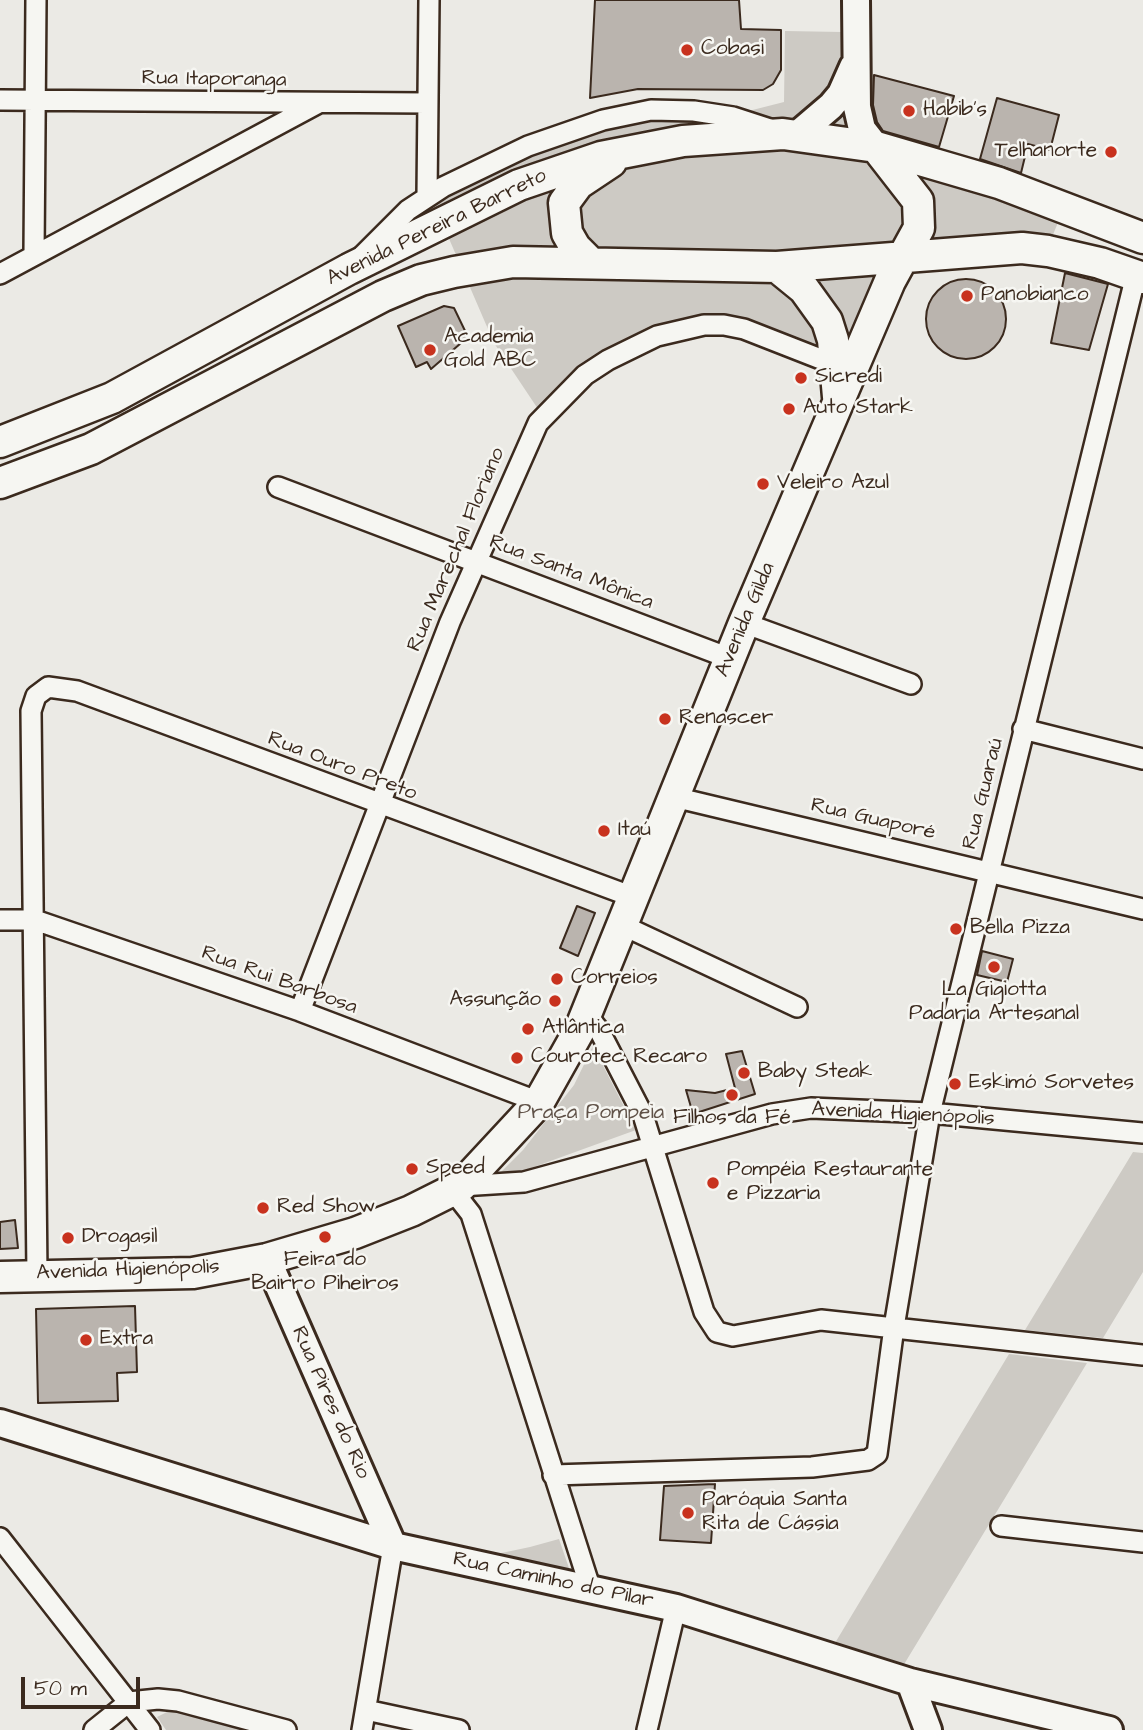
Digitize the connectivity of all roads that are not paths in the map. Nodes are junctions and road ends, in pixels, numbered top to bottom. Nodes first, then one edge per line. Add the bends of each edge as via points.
1 (36, 0) edge
2 (429, 0) edge
3 (856, 0) edge
4 (855, 62) junction
5 (0, 100) edge
6 (35, 100) junction
7 (318, 103) junction
8 (427, 103) junction
9 (790, 135) junction
10 (876, 147) junction
11 (626, 152) junction
12 (427, 196) junction
13 (1143, 238) edge
14 (34, 254) junction
15 (901, 259) junction
16 (590, 262) junction
17 (777, 267) junction
18 (349, 269) junction
19 (0, 274) edge
20 (1139, 277) edge
21 (836, 365) junction
22 (839, 404) junction
23 (0, 442) edge
24 (0, 483) edge
25 (278, 487) dead end
26 (477, 561) junction
27 (744, 622) junction
28 (729, 658) junction
29 (911, 684) dead end
30 (1023, 729) junction
31 (1143, 759) edge
32 (674, 797) junction
33 (378, 805) junction
34 (989, 871) junction
35 (633, 897) junction
36 (1143, 909) edge
37 (0, 920) edge
38 (35, 920) junction
39 (622, 925) junction
40 (797, 1007) dead end
41 (300, 1011) junction
42 (586, 1014) junction
43 (539, 1102) junction
44 (930, 1113) junction
45 (1143, 1133) edge
46 (655, 1148) junction
47 (457, 1189) junction
48 (267, 1259) junction
49 (37, 1275) junction
50 (0, 1277) edge
51 (894, 1327) junction
52 (1143, 1355) edge
53 (0, 1423) edge
54 (554, 1475) junction
55 (1001, 1526) dead end
56 (0, 1538) edge
57 (1143, 1542) edge
58 (393, 1546) junction
59 (590, 1587) junction
60 (676, 1608) junction
61 (910, 1682) junction
62 (129, 1702) junction
63 (366, 1710) junction
64 (94, 1730) edge
65 (150, 1730) edge
66 (286, 1730) edge
67 (362, 1730) edge
68 (459, 1730) edge
69 (647, 1730) edge
70 (928, 1730) edge
71 (1109, 1730) edge

1 - 6 street
2 - 8 street
3 - 4 main road
4 - 9 main road via 836,100
4 - 10 main road via 859,119
5 - 6 street, Rua Itaporanga
6 - 7 street, Rua Itaporanga
6 - 14 street
7 - 8 street, Rua Itaporanga
7 - 14 street
8 - 12 street
9 - 10 main road, Avenida Pereira Barreto
9 - 11 main road, Avenida Pereira Barreto via 693,139
9 - 12 street via 733,117 694,111 629,114 528,146
10 - 13 main road, Avenida Pereira Barreto via 999,183
10 - 15 main road, Avenida Gilda via 920,210 919,228
11 - 16 main road via 578,184 564,203 567,233
11 - 18 main road, Avenida Pereira Barreto via 527,181
12 - 18 street
14 - 19 street
15 - 17 main road, Avenida Pereira Barreto
15 - 20 main road, Avenida Pereira Barreto via 1022,248 1100,262
15 - 22 main road, Avenida Gilda
16 - 17 main road, Avenida Pereira Barreto
16 - 24 main road, Avenida Pereira Barreto via 513,262 421,280 91,449
17 - 21 main road via 818,305 830,331
18 - 23 main road, Avenida Pereira Barreto via 112,398
20 - 30 street, Rua Guaraú
21 - 22 main road
21 - 26 street, Rua Marechal Floriano via 724,325 679,330 632,347 585,375 538,423
22 - 27 main road, Avenida Gilda
25 - 26 street, Rua Santa Mônica
26 - 28 street, Rua Santa Mônica
26 - 33 street, Rua Marechal Floriano
27 - 28 main road, Avenida Gilda
27 - 29 street
28 - 32 main road, Avenida Gilda
30 - 31 street
30 - 34 street, Rua Guaraú
32 - 34 street, Rua Guaporé
32 - 35 main road, Avenida Gilda
33 - 35 street, Rua Ouro Preto
33 - 38 street, Rua Ouro Preto via 77,691 48,687 36,696 32,711
33 - 41 street, Rua Marechal Floriano
34 - 36 street, Rua Guaporé
34 - 44 street, Rua Guaraú
35 - 39 main road, Avenida Gilda
37 - 38 street, Rua Rui Barbosa
38 - 41 street, Rua Rui Barbosa
38 - 49 street
39 - 40 street
39 - 42 main road, Avenida Gilda
41 - 43 street, Rua Rui Barbosa
42 - 43 main road, Avenida Gilda
42 - 46 street via 643,1115
43 - 47 main road, Avenida Gilda
44 - 45 street, Avenida Higienópolis
44 - 46 street, Avenida Higienópolis via 811,1108 772,1114
44 - 51 street, Rua Guaraú
46 - 47 street, Avenida Higienópolis via 524,1182
46 - 51 street via 704,1312 723,1336 810,1320
47 - 48 main road, Avenida Higienópolis via 355,1233
47 - 54 street via 471,1214
48 - 49 main road, Avenida Higienópolis via 193,1273
48 - 58 main road, Rua Pires do Rio
49 - 50 main road, Avenida Higienópolis
51 - 52 street
51 - 54 street, Rua Guaraú via 873,1458 812,1467
53 - 58 main road, Rua Caminho do Pilar
54 - 59 street
55 - 57 street
56 - 62 street
58 - 59 main road, Rua Caminho do Pilar
58 - 63 street
59 - 60 main road, Rua Caminho do Pilar
60 - 61 main road, Rua Caminho do Pilar
60 - 69 street
61 - 70 main road
61 - 71 main road, Rua Caminho do Pilar
62 - 64 street
62 - 65 street
62 - 66 street via 178,1701
63 - 67 street
63 - 68 street

